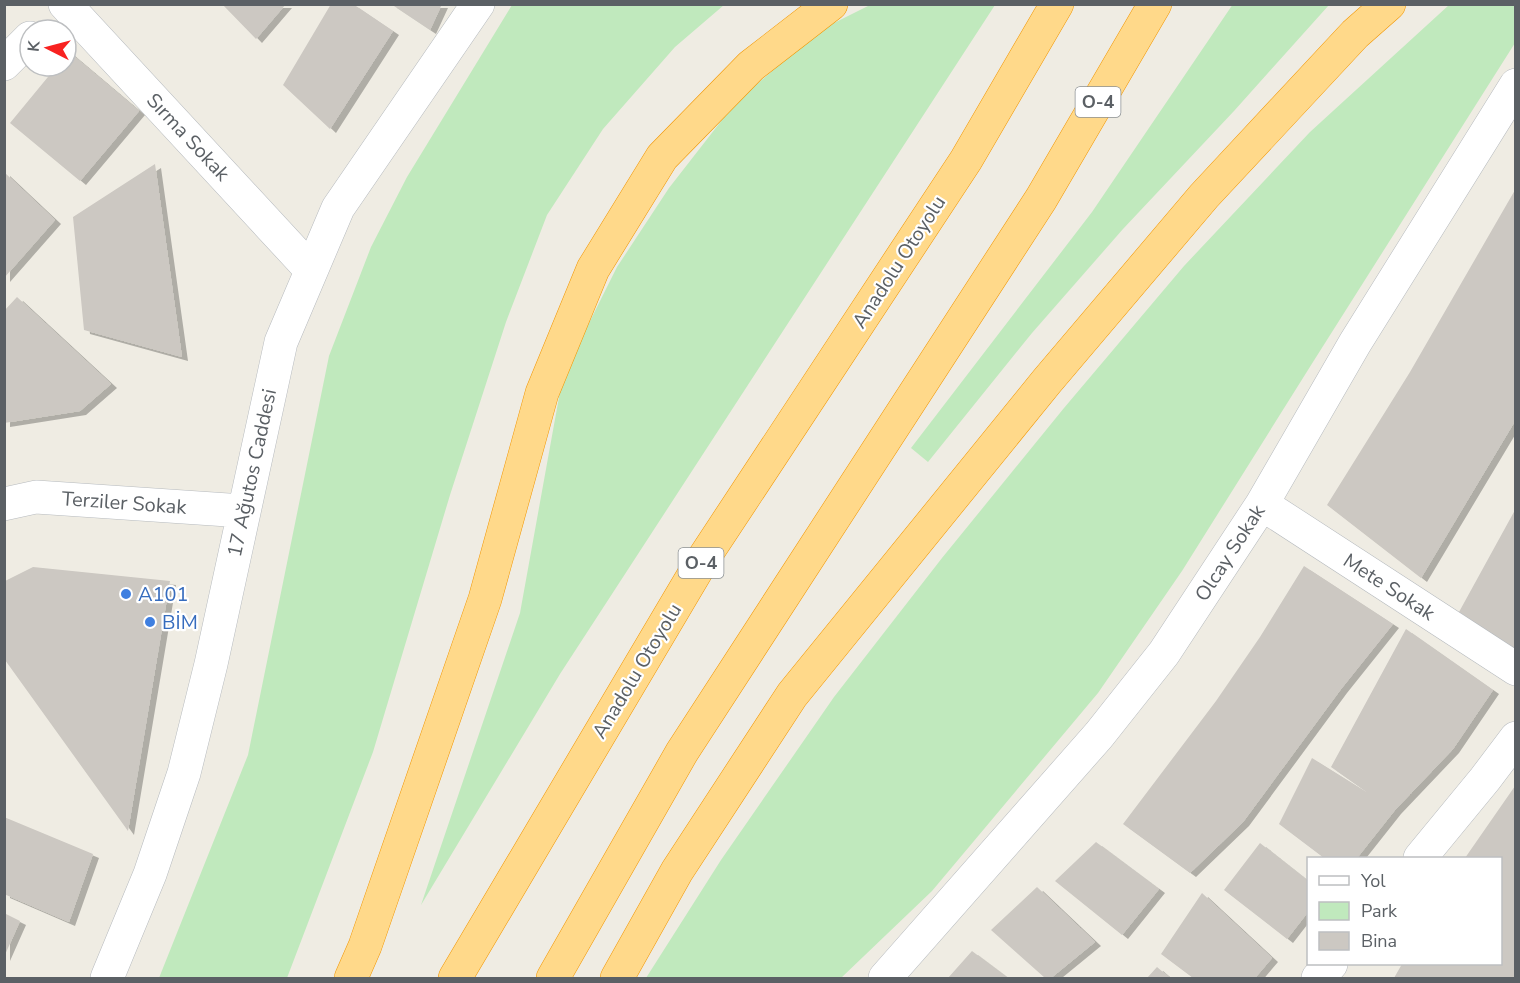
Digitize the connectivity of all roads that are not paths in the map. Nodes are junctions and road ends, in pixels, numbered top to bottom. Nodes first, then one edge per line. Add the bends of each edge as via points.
1 (64, 4) edge
2 (478, 4) edge
3 (831, 4) edge
4 (1057, 4) edge
5 (1155, 4) edge
6 (1389, 4) edge
7 (49, 18) edge
8 (18, 50) edge
9 (4, 64) edge
10 (1515, 85) edge
11 (311, 270) junction
12 (4, 504) edge
13 (1262, 504) junction
14 (243, 511) junction
15 (1515, 669) edge
16 (1515, 738) edge
17 (1421, 857) edge
18 (1328, 965) edge
19 (107, 978) edge
20 (351, 978) edge
21 (455, 978) edge
22 (553, 978) edge
23 (616, 978) edge
24 (885, 978) edge
25 (1317, 978) edge

1 - 7 street
1 - 11 street, Sırma Sokak
2 - 11 street, 17 Ağutos Caddesi via 338,208
3 - 20 highway via 751,66 663,157 593,268 542,393 485,599
4 - 21 highway, Anadolu Otoyolu / O-4 via 966,160 705,556
5 - 22 highway, O-4 via 1041,199 682,752
6 - 23 highway via 1355,34 1204,196 1047,381 792,695 677,871
8 - 9 street
10 - 13 street, Olcay Sokak via 1355,343
11 - 14 street, 17 Ağutos Caddesi via 281,342
12 - 14 street, Terziler Sokak via 36,497
13 - 15 street, Mete Sokak
13 - 24 street, Olcay Sokak via 1164,652 1099,735
14 - 19 street, 17 Ağutos Caddesi via 184,773 150,874
16 - 17 street
18 - 25 street

